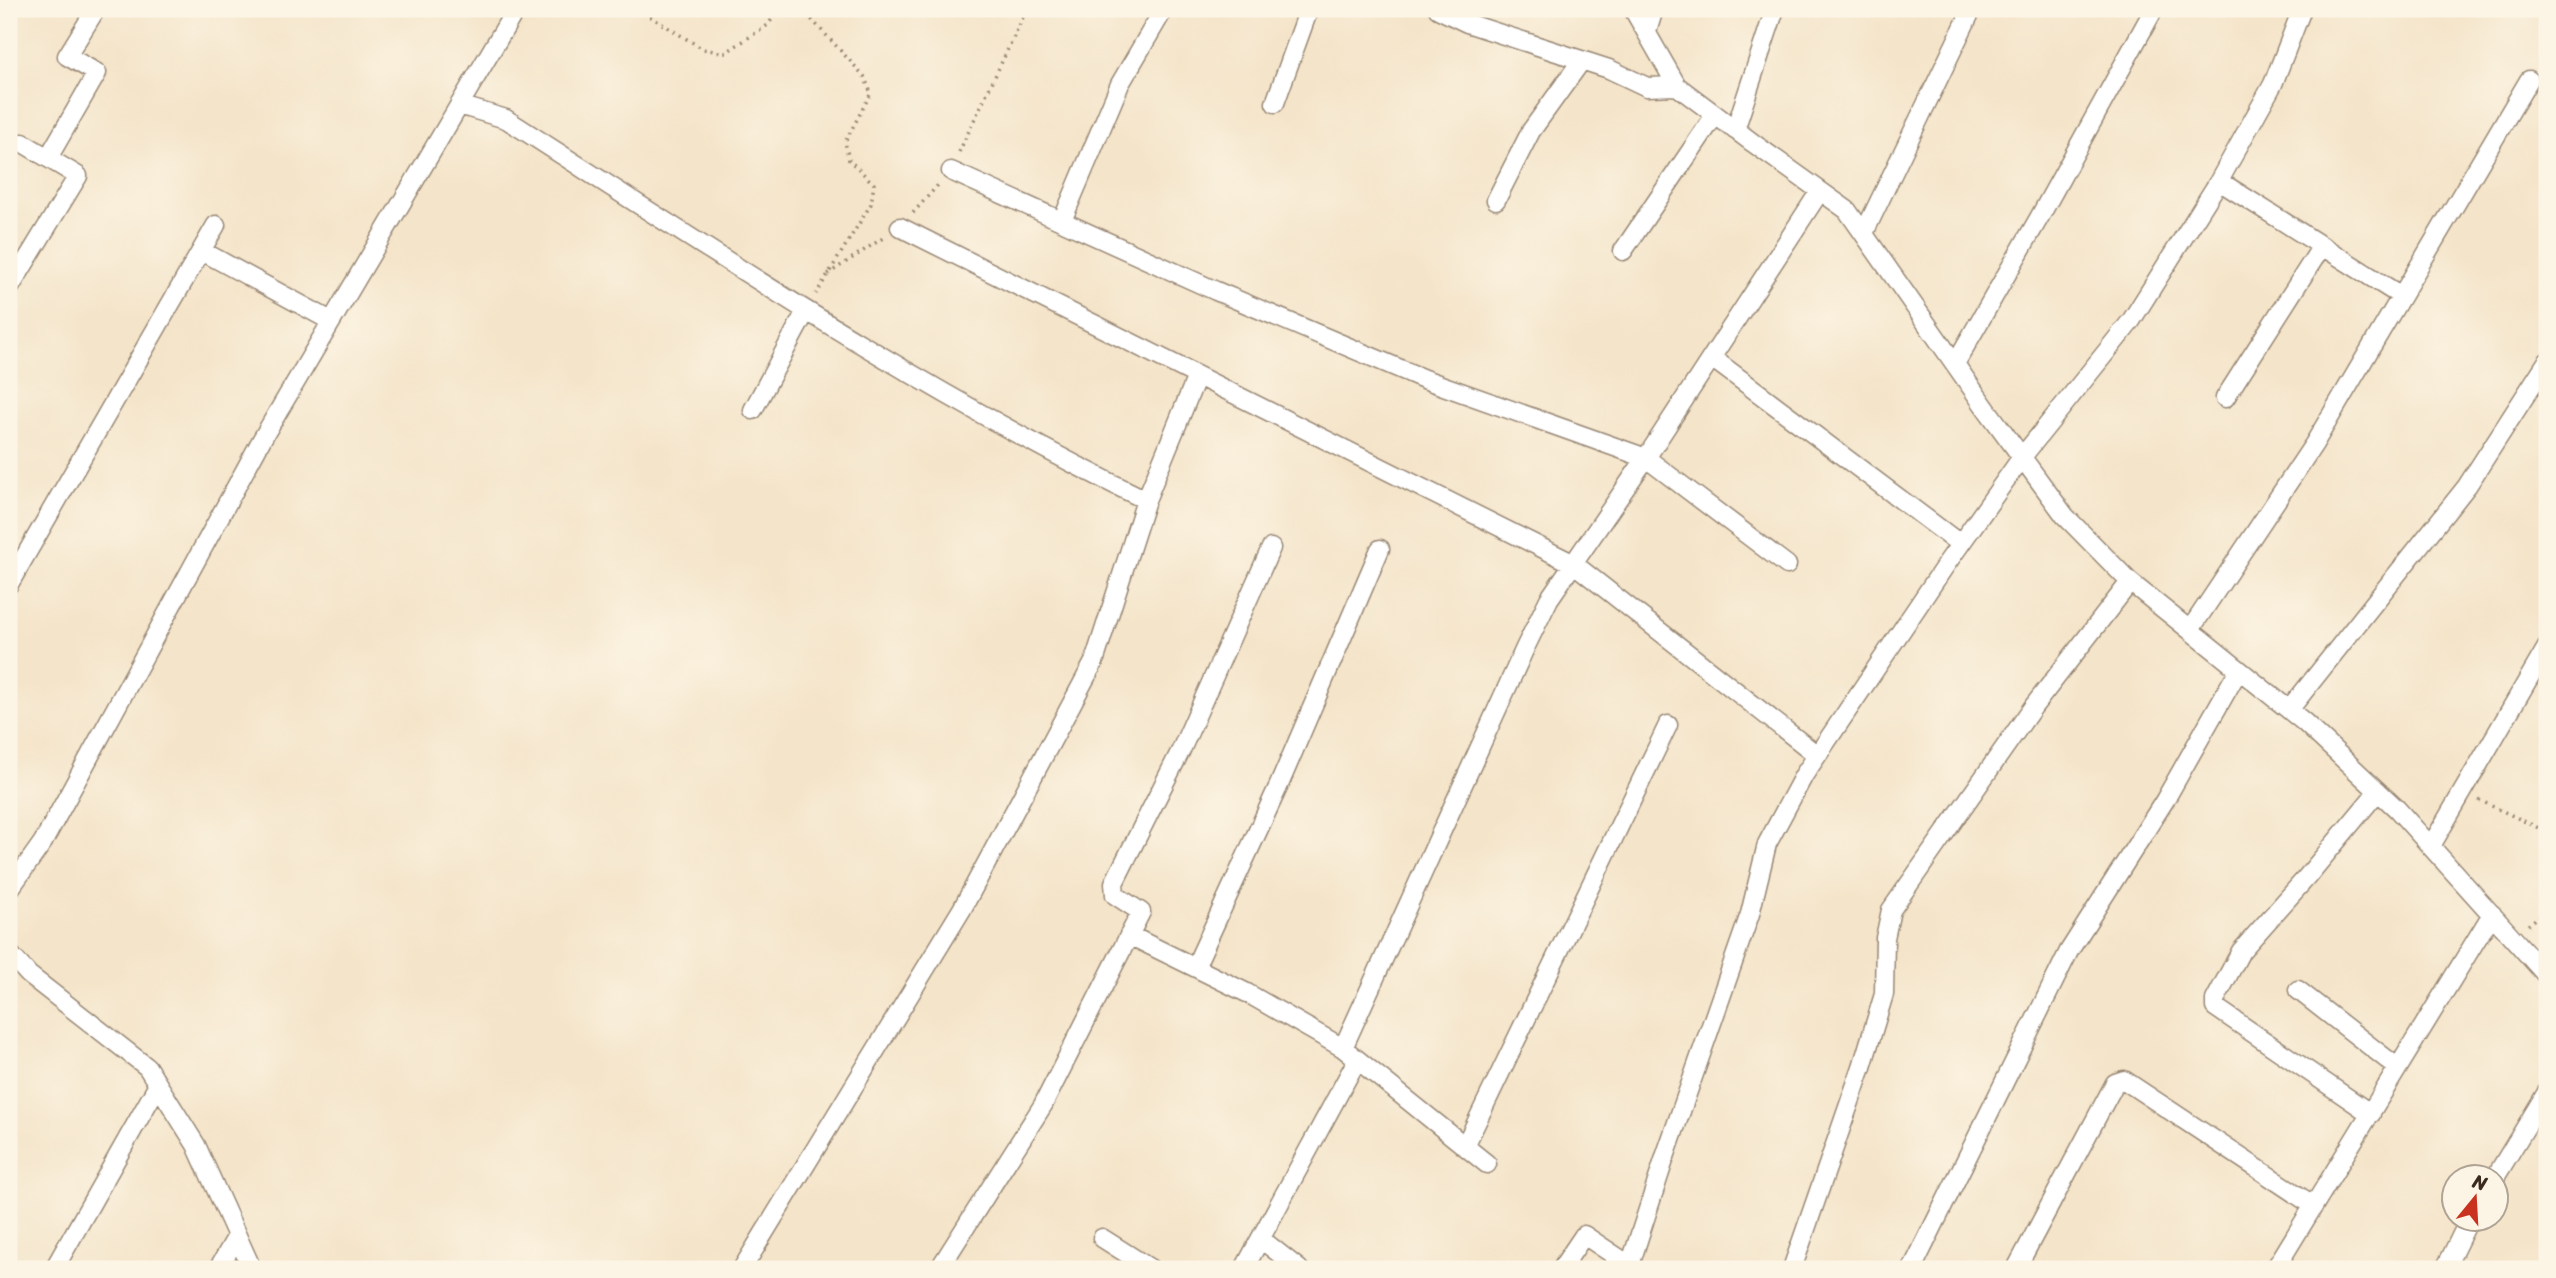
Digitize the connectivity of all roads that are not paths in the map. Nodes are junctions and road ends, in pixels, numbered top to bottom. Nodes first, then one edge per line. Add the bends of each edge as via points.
1 (96, 9) edge
2 (516, 9) edge
3 (1164, 9) edge
4 (1309, 9) edge
5 (1438, 9) edge
6 (1633, 9) edge
7 (1654, 9) edge
8 (1775, 9) edge
9 (1972, 9) edge
10 (2154, 9) edge
11 (2302, 9) edge
12 (1647, 32) junction
13 (1582, 60) junction
14 (2529, 80) dead end
15 (1677, 86) junction
16 (1275, 103) dead end
17 (459, 105) junction
18 (1715, 115) junction
19 (1735, 130) junction
20 (23, 143) dead end
21 (48, 158) junction
22 (951, 171) dead end
23 (2219, 181) junction
24 (1820, 191) junction
25 (1496, 200) dead end
26 (1062, 220) junction
27 (216, 225) dead end
28 (900, 227) dead end
29 (1864, 233) junction
30 (2322, 246) junction
31 (202, 251) junction
32 (1623, 251) dead end
33 (9, 289) edge
34 (2401, 296) junction
35 (806, 311) junction
36 (331, 321) junction
37 (1712, 358) junction
38 (2547, 362) edge
39 (1955, 364) junction
40 (1197, 376) junction
41 (2225, 398) dead end
42 (753, 410) dead end
43 (2022, 457) junction
44 (1646, 458) junction
45 (1146, 500) junction
46 (1960, 544) junction
47 (1271, 548) dead end
48 (1380, 549) dead end
49 (1574, 564) junction
50 (1787, 565) dead end
51 (2130, 582) junction
52 (9, 584) edge
53 (2190, 630) junction
54 (2547, 647) edge
55 (2238, 671) junction
56 (2289, 710) junction
57 (1668, 725) dead end
58 (1817, 755) junction
59 (2378, 791) junction
60 (2431, 846) junction
61 (12, 878) edge
62 (2492, 914) junction
63 (1129, 935) junction
64 (9, 953) edge
65 (1195, 967) junction
66 (2547, 976) edge
67 (2298, 990) dead end
68 (1350, 1054) junction
69 (2398, 1068) junction
70 (158, 1085) junction
71 (2547, 1092) edge
72 (2371, 1114) junction
73 (1465, 1146) junction
74 (2505, 1162) edge
75 (1487, 1164) dead end
76 (2314, 1206) junction
77 (2464, 1232) edge
78 (237, 1236) junction
79 (1101, 1238) dead end
80 (1261, 1239) junction
81 (1610, 1262) edge
82 (1633, 1267) edge
83 (54, 1269) edge
84 (218, 1269) edge
85 (252, 1269) edge
86 (742, 1269) edge
87 (939, 1269) edge
88 (1151, 1269) edge
89 (1244, 1269) edge
90 (1299, 1269) edge
91 (1561, 1269) edge
92 (1792, 1269) edge
93 (1912, 1269) edge
94 (2016, 1269) edge
95 (2275, 1269) edge
96 (2445, 1269) edge

1 - 21 street via 67,56 97,73
2 - 17 street
3 - 26 street via 1119,84
4 - 16 street
5 - 13 street via 1467,23
6 - 12 street
7 - 12 street
8 - 19 street
9 - 29 street
10 - 39 street
11 - 23 street via 2273,84
12 - 15 street
13 - 15 street via 1647,87
13 - 25 street via 1531,131
14 - 34 street
15 - 18 street
17 - 35 street via 506,119
17 - 36 street
18 - 19 street
18 - 32 street
19 - 24 street
20 - 21 street
21 - 33 street via 78,176
22 - 26 street
23 - 30 street
23 - 43 street via 2131,321
24 - 29 street via 1847,210
24 - 37 street
26 - 44 street via 1424,379
27 - 31 street
28 - 40 street
29 - 39 street
30 - 34 street
30 - 41 street
31 - 36 street
31 - 52 street
34 - 53 street via 2314,444
35 - 42 street
35 - 45 street via 1061,459
36 - 61 street via 43,842
37 - 44 street
37 - 46 street
38 - 56 street via 2467,486
39 - 43 street
40 - 45 street
40 - 49 street
43 - 46 street
43 - 51 street via 2064,516
44 - 49 street
44 - 50 street
45 - 86 street via 1094,662 962,909
46 - 58 street
47 - 63 street via 1181,750 1114,883 1115,895 1141,912
48 - 65 street
49 - 58 street
49 - 68 street via 1549,599 1525,648
51 - 53 street
51 - 92 street via 2033,707 1891,909 1885,938 1884,994
53 - 55 street
54 - 60 street
55 - 56 street
55 - 93 street via 2165,800 2069,951
56 - 59 street
57 - 73 street
58 - 82 street via 1767,844 1750,914 1666,1154
59 - 60 street
59 - 72 street via 2241,951 2215,1000 2215,1007
60 - 62 street
62 - 66 street
62 - 69 street
63 - 65 street
63 - 87 street via 1043,1105
64 - 70 street via 29,975 147,1067
65 - 68 street
67 - 69 street
68 - 73 street
68 - 80 street
69 - 72 street
70 - 78 street via 196,1145
70 - 83 street
71 - 74 street
72 - 76 street
73 - 75 street
76 - 94 street via 2124,1080 2115,1083
76 - 95 street
77 - 96 street
78 - 84 street
78 - 85 street
79 - 88 street
80 - 89 street
80 - 90 street
81 - 82 street
81 - 91 street via 1584,1236

